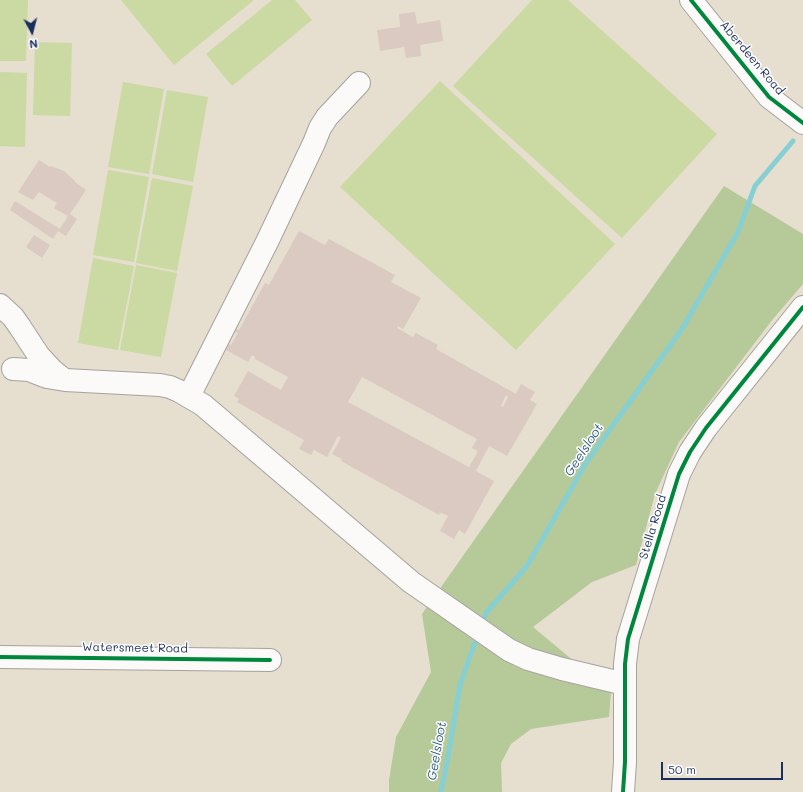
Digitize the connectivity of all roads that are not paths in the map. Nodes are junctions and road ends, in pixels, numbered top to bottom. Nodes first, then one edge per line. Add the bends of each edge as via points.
1 (691, 0) edge
2 (359, 83) dead end
3 (803, 123) edge
4 (0, 305) edge
5 (803, 307) edge
6 (30, 341) junction
7 (6, 369) edge
8 (65, 380) junction
9 (189, 396) junction
10 (0, 657) edge
11 (270, 660) dead end
12 (625, 684) junction
13 (623, 792) edge

1 - 3 street, Aberdeen Road via 769,97
2 - 9 street via 320,128 267,242
4 - 6 street
5 - 12 street, Stella Road via 706,428 687,458 628,639
6 - 7 street
6 - 8 street via 45,363
7 - 8 street via 29,370
8 - 9 street via 160,385
9 - 12 street via 411,582 489,637 528,659
10 - 11 street, Watersmeet Road
12 - 13 street, Stella Road

